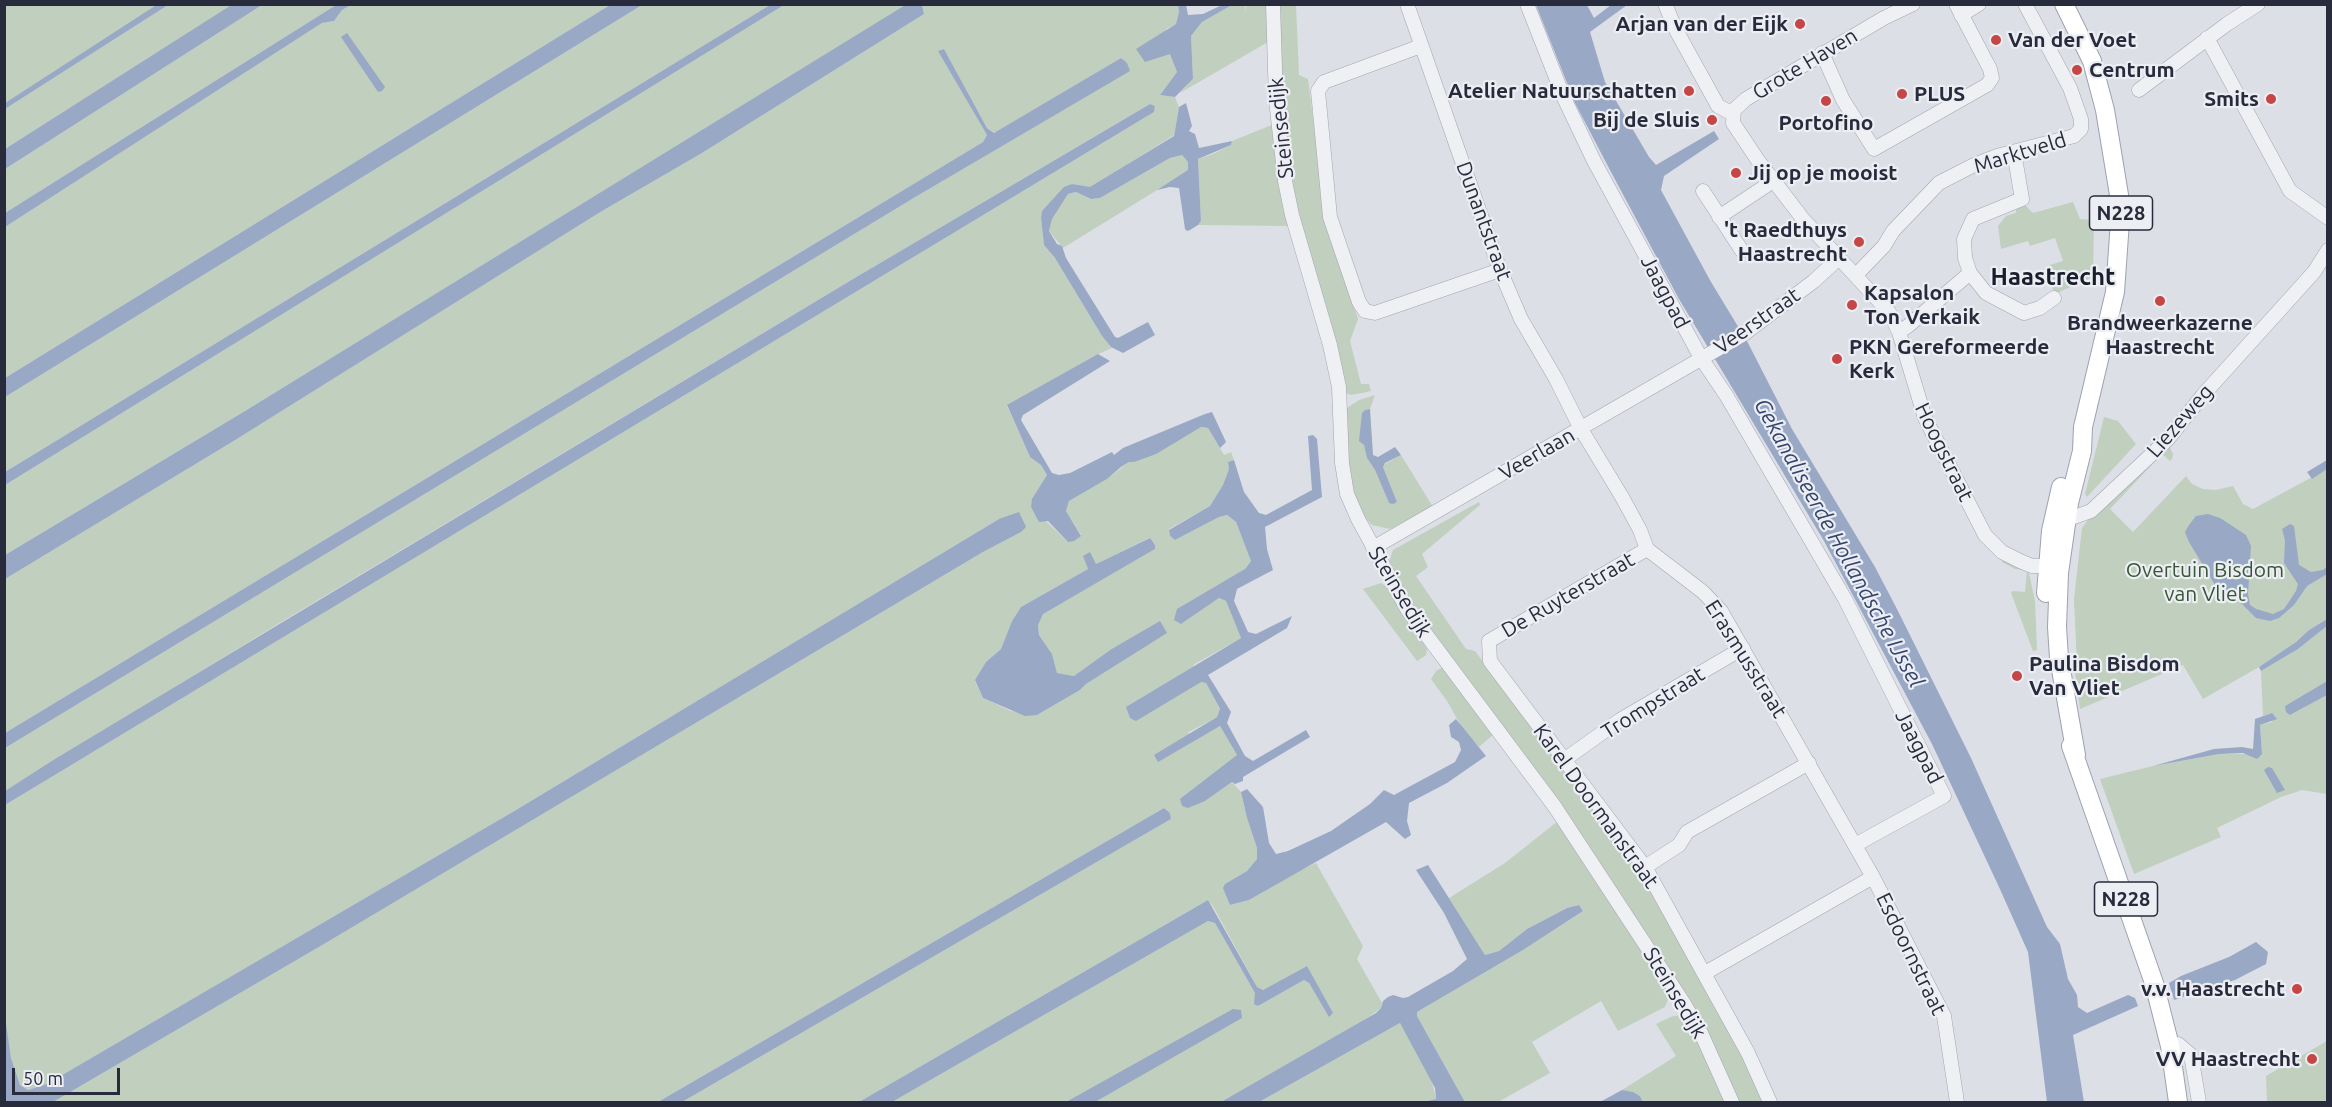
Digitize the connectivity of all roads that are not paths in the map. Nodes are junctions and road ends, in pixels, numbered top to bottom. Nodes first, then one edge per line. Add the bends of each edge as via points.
1 (1273, 4) edge
2 (1407, 4) edge
3 (1527, 4) edge
4 (1665, 4) edge
5 (1913, 4) edge
6 (1979, 4) edge
7 (2025, 4) edge
8 (2064, 4) edge
9 (2258, 4) edge
10 (1958, 10) edge
11 (2206, 39) junction
12 (1421, 46) junction
13 (1822, 53) junction
14 (2139, 90) dead end
15 (1733, 114) junction
16 (2014, 152) junction
17 (1773, 181) junction
18 (1703, 191) dead end
19 (1719, 217) junction
20 (2328, 218) edge
21 (2328, 250) edge
22 (1742, 251) dead end
23 (1839, 258) junction
24 (1500, 270) junction
25 (1970, 273) junction
26 (1856, 275) junction
27 (2055, 298) dead end
28 (1899, 332) junction
29 (1705, 356) junction
30 (2083, 427) junction
31 (1581, 429) junction
32 (2066, 520) junction
33 (1373, 548) junction
34 (1647, 549) junction
35 (2054, 561) junction
36 (1489, 641) joint
37 (1743, 648) junction
38 (1564, 760) junction
39 (1809, 763) junction
40 (1855, 845) junction
41 (1645, 867) junction
42 (1873, 877) junction
43 (1705, 973) junction
44 (2169, 1046) junction
45 (1732, 1102) edge
46 (1770, 1102) edge
47 (1957, 1102) edge
48 (2178, 1102) edge
49 (2199, 1102) edge

1 - 33 street, Steinsedijk via 1276,100 1285,181 1339,387 1341,462 1347,494
2 - 12 street, Dunantstraat
3 - 29 street, Jaagpad via 1594,161
4 - 15 street, Hoogstraat via 1718,106
5 - 13 street, Grote Haven
6 - 10 street
7 - 16 street, Marktveld via 2070,88 2081,129 2074,136
8 - 30 main road, N228 via 2092,61 2105,110 2121,207 2115,292
9 - 11 street
10 - 13 street via 1992,78 1987,85 1874,149 1844,100
11 - 14 street
11 - 20 street via 2290,191
12 - 24 street, Dunantstraat
12 - 24 street via 1324,82 1318,91 1330,217 1359,302 1365,311 1375,313
13 - 15 street, Grote Haven via 1746,99
15 - 17 street, Hoogstraat via 1736,129
16 - 25 street via 2022,199 1973,219 1964,239
16 - 26 street, Marktveld via 1974,165 1939,183
17 - 19 street
17 - 23 street, Hoogstraat
18 - 19 street
19 - 22 street
21 - 32 street, Liezeweg via 2314,272 2168,439 2091,511
23 - 26 street, Hoogstraat
23 - 29 street, Veerstraat via 1744,334
24 - 31 street, Dunantstraat via 1521,319
25 - 27 street via 1986,293 2024,313
25 - 28 street
26 - 28 street, Hoogstraat via 1889,312
28 - 35 street, Hoogstraat via 1925,418 1985,535 2009,556 2032,566
29 - 31 street, Veerlaan
29 - 40 street, Jaagpad via 1845,598 1944,796
30 - 32 main road, N228 via 2082,451
30 - 35 main road, N228 via 2072,446 2057,501
31 - 33 street, Veerlaan
31 - 34 street, Erasmusstraat via 1622,497
32 - 35 main road, N228
33 - 45 street, Steinsedijk via 1407,609 1527,768 1640,934 1701,1032
34 - 36 street, De Ruyterstraat
34 - 37 street, Erasmusstraat via 1713,601
35 - 44 main road, N228 via 2059,658 2076,755 2142,945
36 - 38 street, Karel Doormanstraat via 1490,661
37 - 38 street, Trompstraat via 1620,720
37 - 39 street, Erasmusstraat
38 - 41 street, Karel Doormanstraat
39 - 40 street, Erasmusstraat
39 - 41 street via 1687,832 1679,845
40 - 42 street, Erasmusstraat
41 - 43 street, Karel Doormanstraat
42 - 43 street
42 - 47 street, Esdoornstraat via 1944,1016
43 - 46 street, Karel Doormanstraat via 1749,1053
44 - 48 main road, N228
44 - 49 street via 2178,1044 2191,1054

